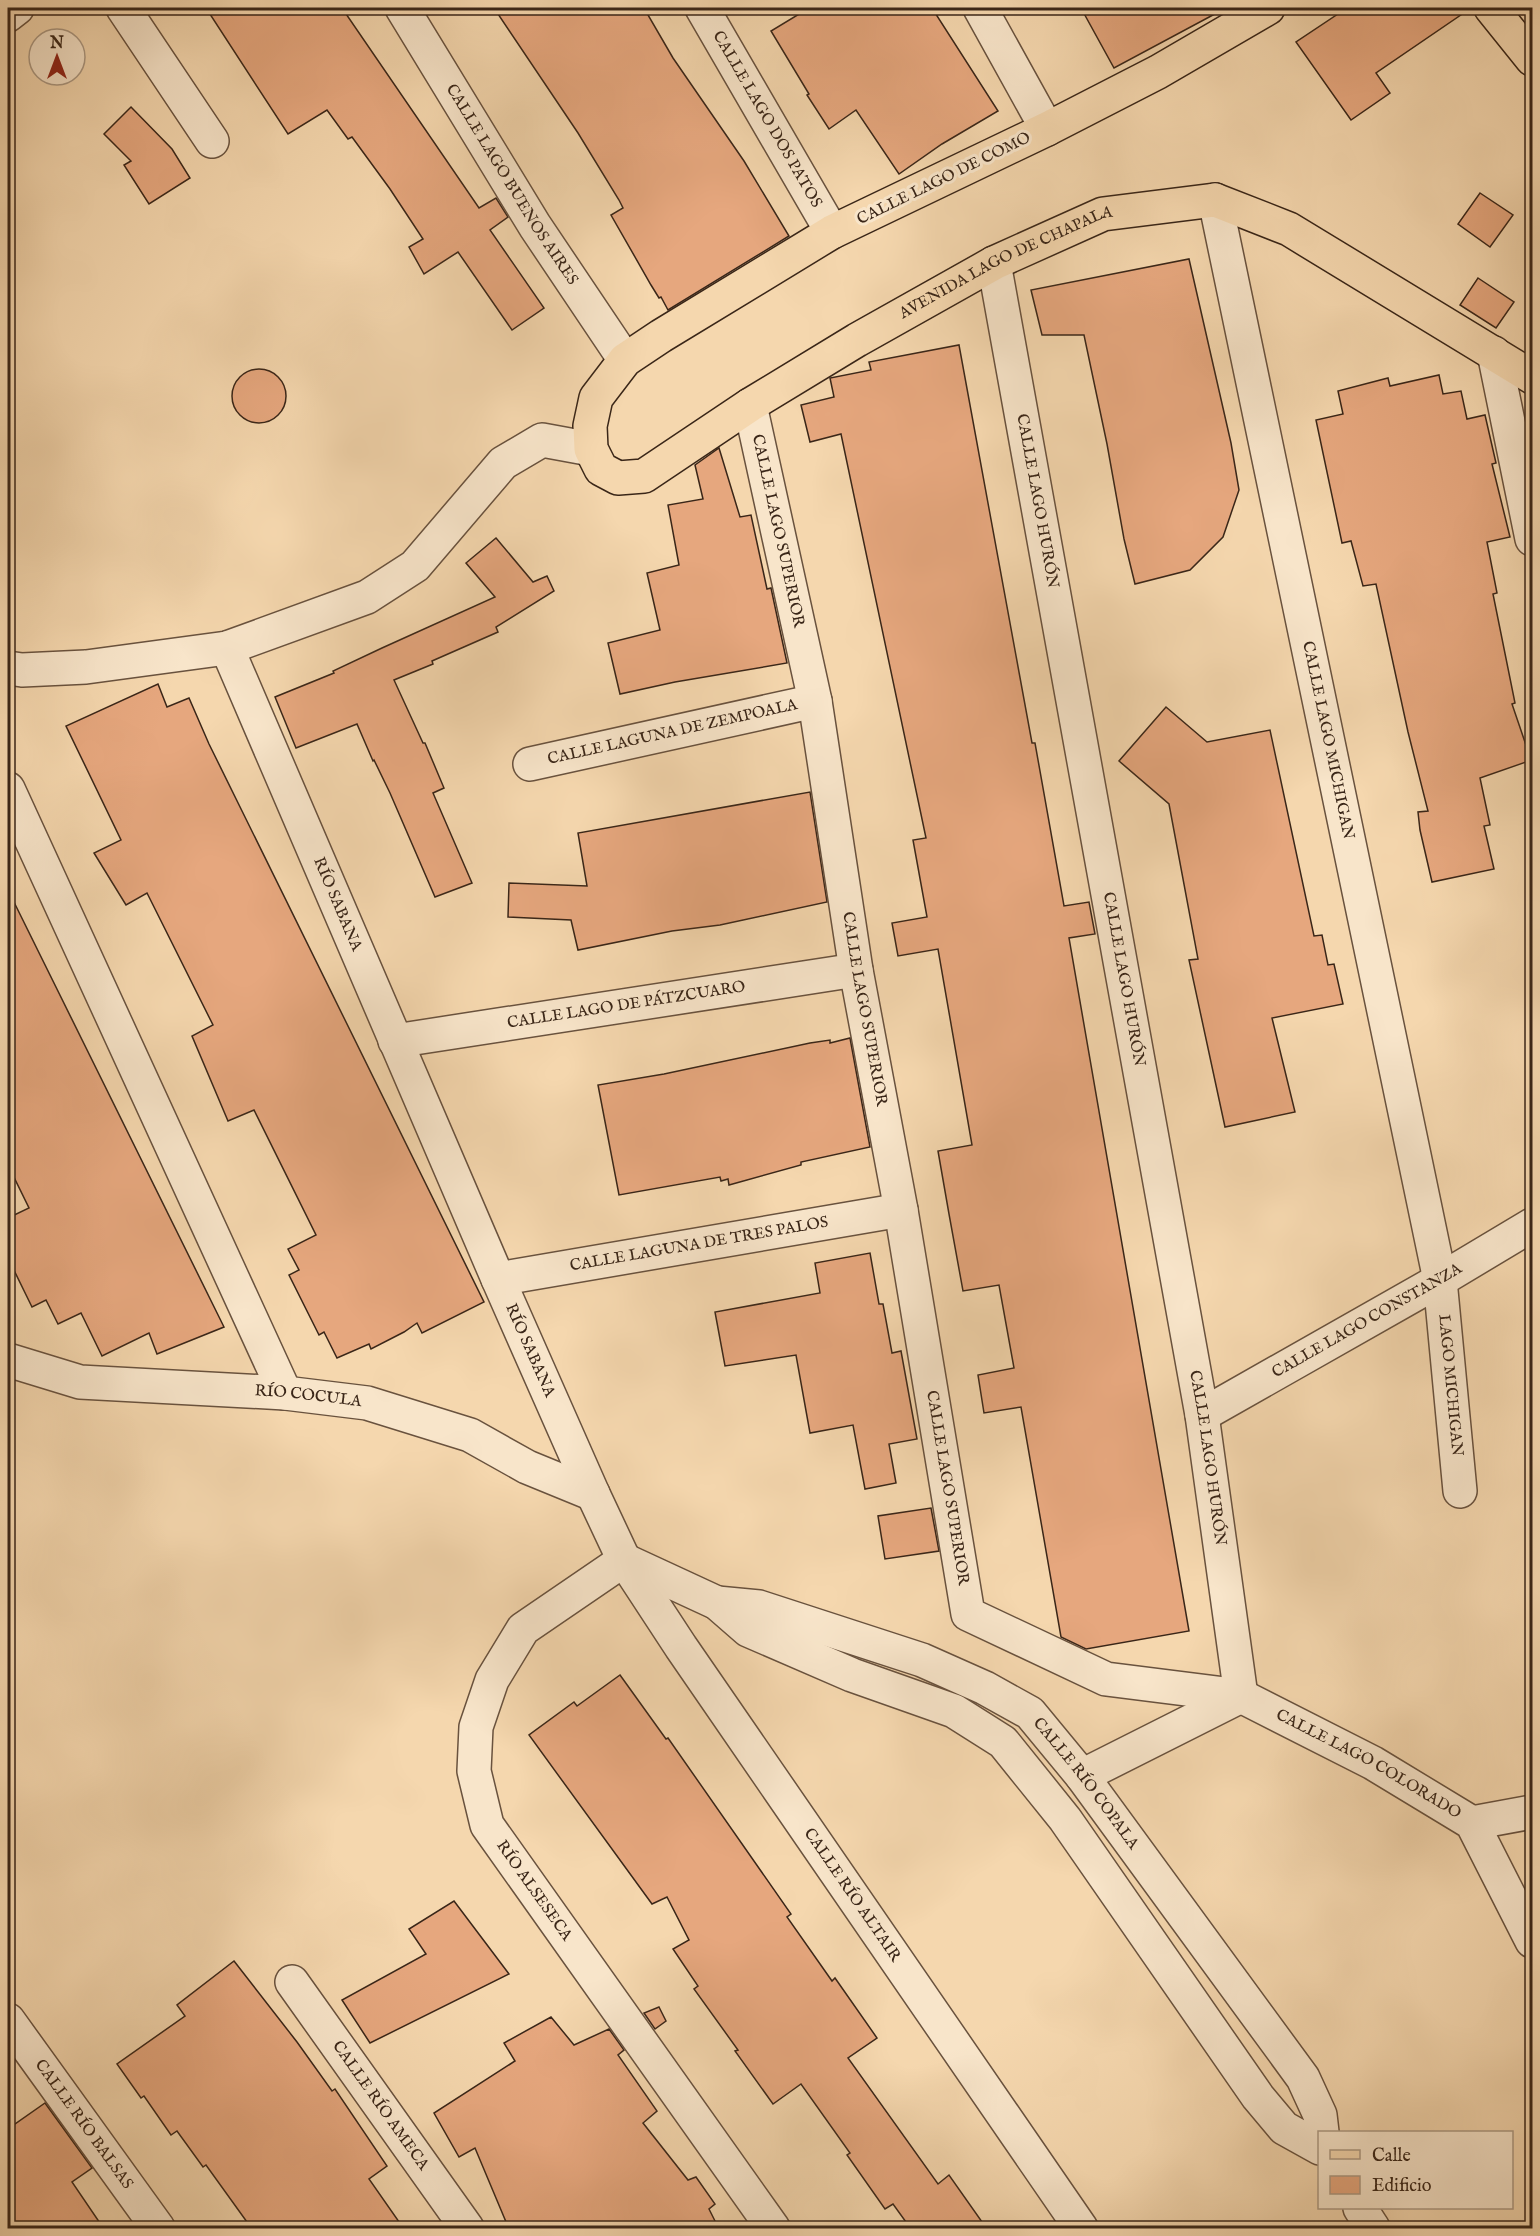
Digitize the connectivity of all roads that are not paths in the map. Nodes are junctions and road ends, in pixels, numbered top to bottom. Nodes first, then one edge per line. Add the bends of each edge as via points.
1 (17, 8) edge
2 (123, 8) edge
3 (402, 8) edge
4 (702, 8) edge
5 (980, 8) edge
6 (1268, 8) edge
7 (1491, 8) edge
8 (8, 15) edge
9 (1533, 59) edge
10 (1047, 129) junction
11 (212, 141) dead end
12 (1215, 200) junction
13 (832, 232) junction
14 (994, 263) junction
15 (1494, 353) junction
16 (625, 360) junction
17 (1533, 377) edge
18 (750, 405) junction
19 (591, 449) junction
20 (1533, 538) edge
21 (227, 648) junction
22 (8, 668) edge
23 (815, 701) junction
24 (530, 764) dead end
25 (8, 789) edge
26 (856, 970) junction
27 (395, 1041) junction
28 (901, 1210) junction
29 (1533, 1225) edge
30 (498, 1279) junction
31 (1440, 1280) junction
32 (8, 1360) edge
33 (285, 1393) junction
34 (1203, 1415) junction
35 (1460, 1491) dead end
36 (593, 1494) junction
37 (624, 1560) junction
38 (717, 1603) junction
39 (968, 1614) joint
40 (1241, 1696) junction
41 (1082, 1776) junction
42 (1533, 1812) edge
43 (1472, 1823) junction
44 (1533, 1941) edge
45 (292, 1982) dead end
46 (8, 2020) edge
47 (1323, 2131) edge
48 (1318, 2147) edge
49 (1361, 2209) edge
50 (158, 2229) edge
51 (467, 2229) edge
52 (773, 2229) edge
53 (1081, 2229) edge
54 (1372, 2229) edge

1 - 8 street
2 - 11 street
3 - 16 street, CALLE LAGO BUENOS AIRES via 529,216
4 - 13 street, CALLE LAGO DOS PATOS
5 - 10 street
6 - 10 main road, CALLE LAGO DE COMO via 1158,72
7 - 9 main road
10 - 13 main road, CALLE LAGO DE COMO
12 - 14 main road, AVENIDA LAGO DE CHAPALA via 1102,214
12 - 15 main road, AVENIDA LAGO DE CHAPALA via 1289,229
12 - 31 street, CALLE LAGO MICHIGAN
13 - 16 main road, CALLE LAGO DE COMO
14 - 18 main road, AVENIDA LAGO DE CHAPALA
14 - 34 street, CALLE LAGO HURÓN
15 - 17 main road, AVENIDA LAGO DE CHAPALA
15 - 20 street
16 - 19 main road via 596,398 590,426
18 - 19 main road, AVENIDA LAGO DE CHAPALA via 644,476 618,478 602,469
18 - 23 street, CALLE LAGO SUPERIOR
19 - 21 street via 542,440 503,463 415,566 367,597
21 - 22 street via 86,667
21 - 27 street, RÍO SABANA
23 - 24 street, CALLE LAGUNA DE ZEMPOALA
23 - 26 street, CALLE LAGO SUPERIOR
25 - 33 street
26 - 27 street, CALLE LAGO DE PÁTZCUARO
26 - 28 street, CALLE LAGO SUPERIOR
27 - 30 street, RÍO SABANA
28 - 30 street, CALLE LAGUNA DE TRES PALOS
28 - 39 street, CALLE LAGO SUPERIOR
29 - 31 street, CALLE LAGO CONSTANZA
30 - 36 street, RÍO SABANA
31 - 34 street, CALLE LAGO CONSTANZA
31 - 35 street, LAGO MICHIGAN
32 - 33 street, RÍO COCULA via 80,1382
33 - 36 street, RÍO COCULA via 367,1403 470,1436 527,1467
34 - 40 street, CALLE LAGO HURÓN
36 - 37 street, RÍO SABANA
37 - 38 street, CALLE RÍO COPALA
37 - 52 street, RÍO ALSESECA via 523,1629 492,1680 476,1727 474,1771 487,1825
37 - 53 street, CALLE RÍO ALTAIR
38 - 41 street, CALLE RÍO COPALA via 770,1610 922,1660 985,1688 1030,1713
38 - 48 street, CALLE RÍO COPALA via 748,1630 954,1711 1003,1742 1065,1819 1258,2097 1284,2128
39 - 40 street, CALLE LAGO COLORADO via 1106,1679
40 - 41 street
40 - 43 street, CALLE LAGO COLORADO via 1373,1763
41 - 47 street, CALLE RÍO COPALA via 1303,2078 1320,2115
42 - 43 street
43 - 44 street, CALLE LAGO COLORADO
45 - 51 street, CALLE RÍO AMECA
46 - 50 street, CALLE RÍO BALSAS
49 - 54 street

